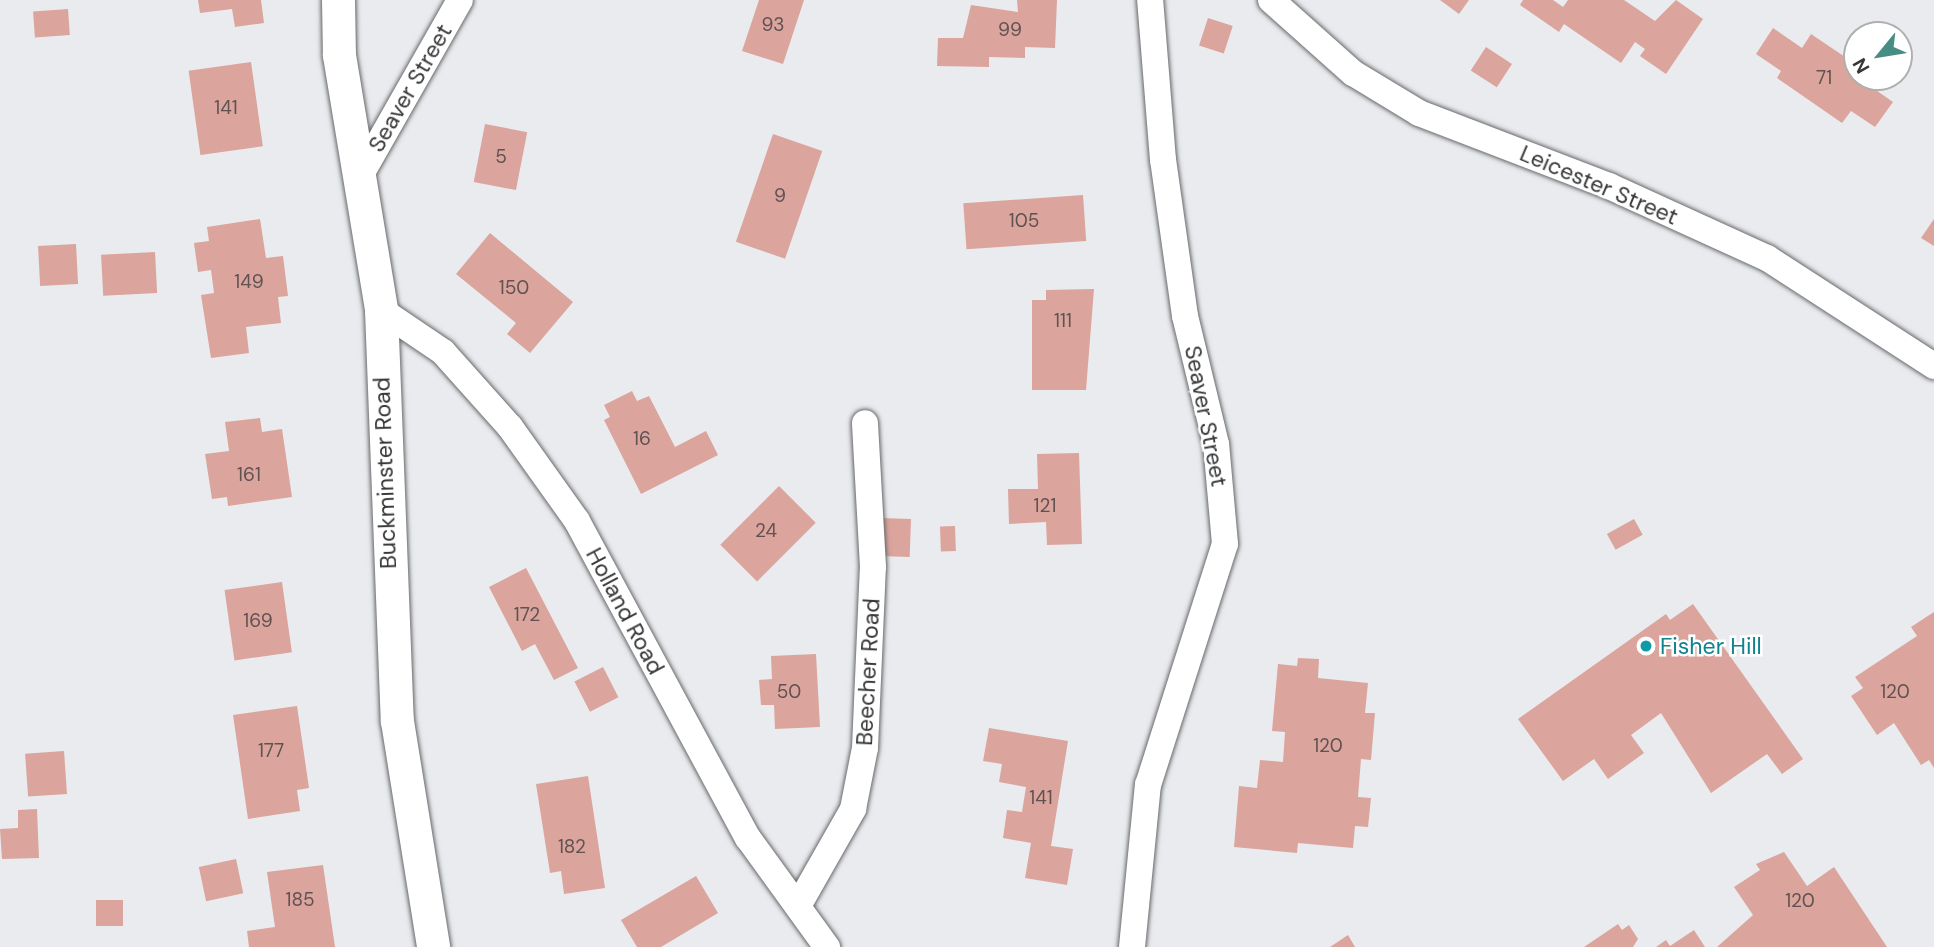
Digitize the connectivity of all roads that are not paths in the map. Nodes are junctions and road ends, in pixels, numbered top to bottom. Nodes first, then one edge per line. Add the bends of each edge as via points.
1 (338, 0) edge
2 (460, 0) edge
3 (1150, 0) edge
4 (1271, 0) edge
5 (359, 176) junction
6 (381, 310) junction
7 (1934, 366) edge
8 (865, 423) dead end
9 (799, 906) junction
10 (433, 947) edge
11 (828, 947) edge
12 (1132, 947) edge

1 - 5 street, Buckminster Road via 339,55
2 - 5 street, Seaver Street
3 - 12 street, Seaver Street via 1163,160 1185,316 1216,444 1225,544 1148,785
4 - 7 street, Leicester Street via 1353,73 1419,113 1609,186 1768,258
5 - 6 street, Buckminster Road
6 - 9 street, Holland Road via 443,352 510,427 577,521 700,756
6 - 10 street, Buckminster Road via 397,721
8 - 9 street, Beecher Road via 873,567 865,748 853,809
9 - 11 street, Holland Road

